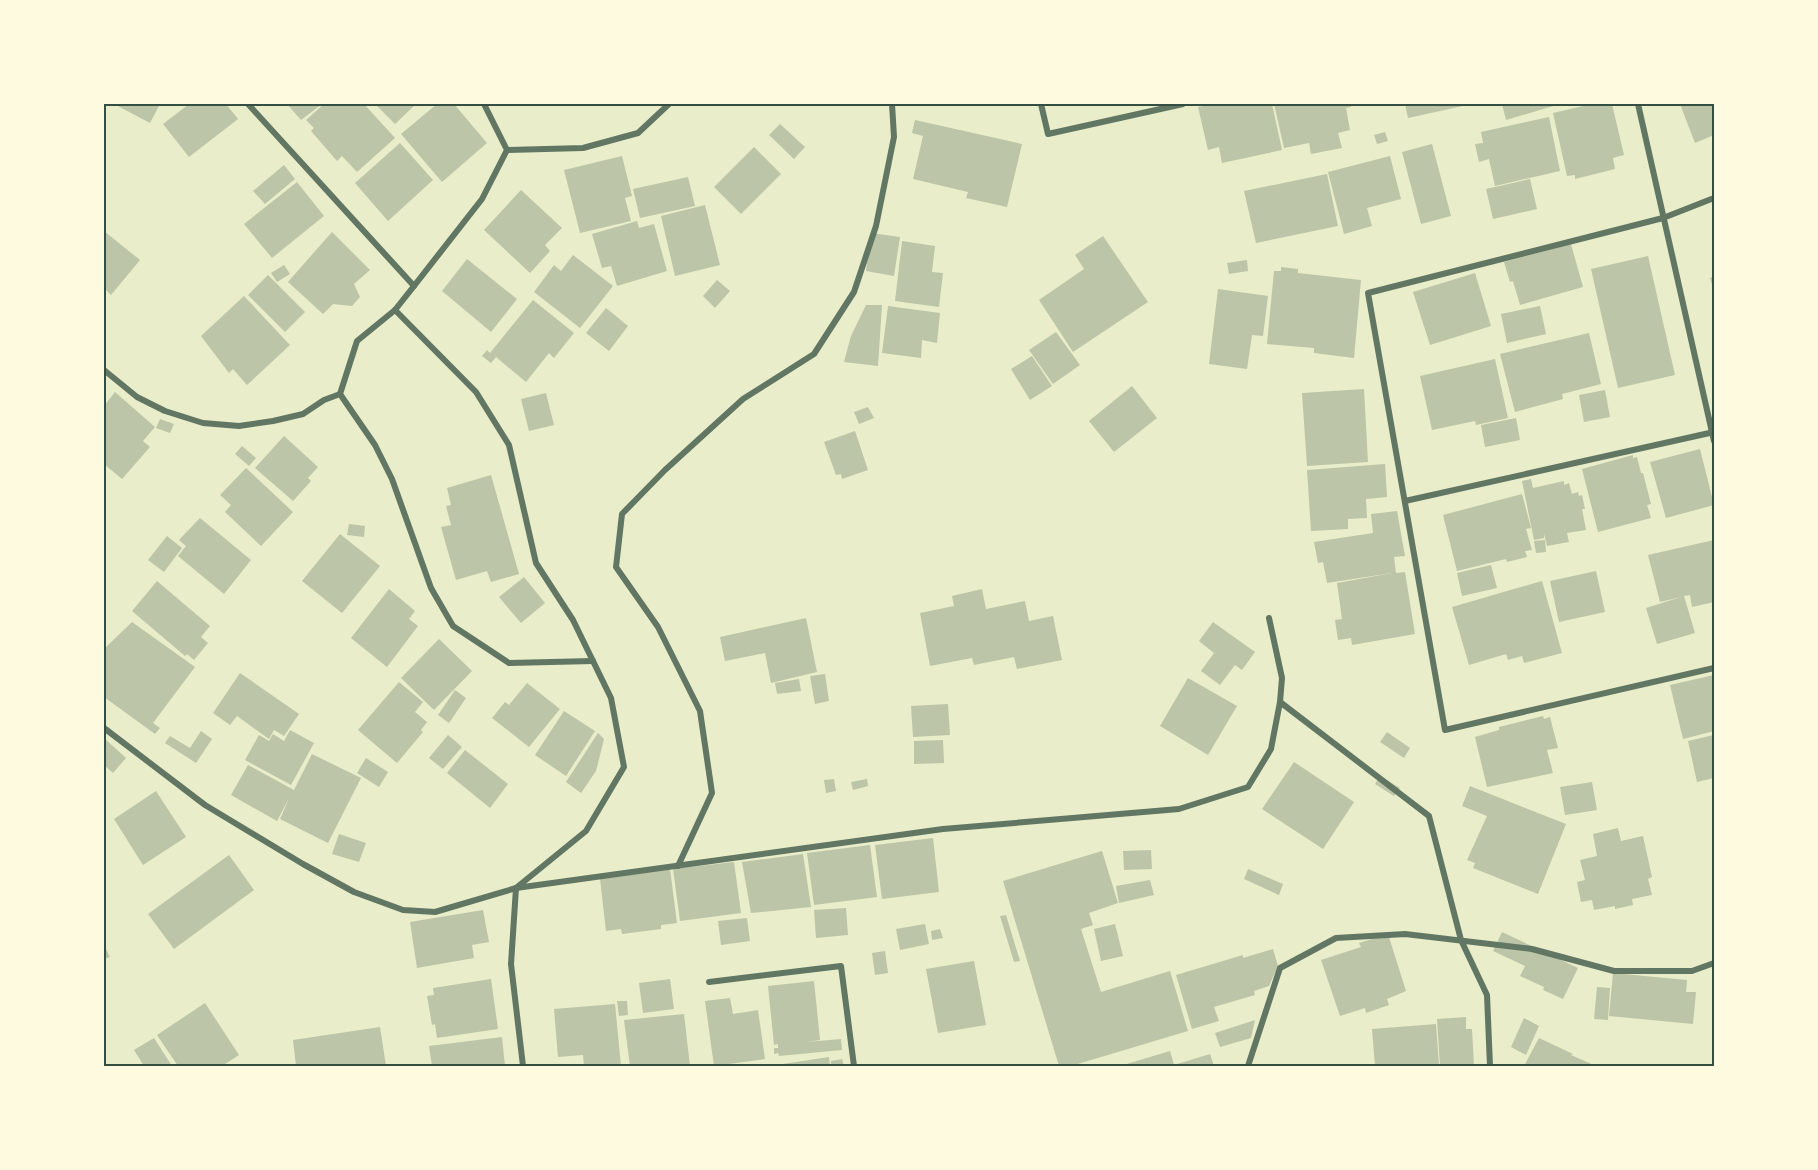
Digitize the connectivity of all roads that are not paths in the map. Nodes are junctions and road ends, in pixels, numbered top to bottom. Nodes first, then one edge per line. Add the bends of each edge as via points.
1 (248, 104) edge
2 (484, 104) edge
3 (669, 104) edge
4 (892, 104) edge
5 (1041, 104) edge
6 (1183, 104) edge
7 (1638, 104) edge
8 (507, 150) junction
9 (1714, 198) edge
10 (1663, 218) junction
11 (414, 286) junction
12 (395, 310) junction
13 (104, 370) edge
14 (340, 394) junction
15 (1714, 433) edge
16 (1714, 441) edge
17 (1405, 501) junction
18 (1269, 618) dead end
19 (593, 661) junction
20 (1714, 668) edge
21 (1280, 702) junction
22 (104, 728) edge
23 (678, 866) junction
24 (516, 888) junction
25 (1461, 940) junction
26 (1714, 963) edge
27 (709, 982) dead end
28 (523, 1066) edge
29 (854, 1066) edge
30 (1248, 1066) edge
31 (1490, 1066) edge

1 - 11 street
2 - 8 street
3 - 8 street via 638,133 583,148
4 - 23 street via 894,137 876,226 854,292 820,345 814,354 743,399 622,514 616,567 658,627 700,711 712,793
5 - 6 street via 1048,134
7 - 10 street
8 - 11 street via 482,199
9 - 10 street
10 - 15 street
10 - 17 street via 1368,293
11 - 12 street
12 - 14 street via 357,341
12 - 19 street via 476,392 509,445 536,563 573,620
13 - 14 street via 137,397 203,423 239,426 273,421 303,414
14 - 19 street via 375,445 392,479 431,588 453,626 509,663
15 - 16 street
15 - 17 street
17 - 20 street via 1446,730
18 - 21 street via 1282,678
19 - 24 street via 611,698 624,767 586,831
21 - 23 street via 1271,749 1248,787 1179,809 943,829
21 - 25 street via 1429,816
22 - 24 street via 205,805 354,892 403,910 435,912
23 - 24 street
24 - 28 street via 511,964
25 - 26 street via 1532,949 1614,971 1692,971
25 - 30 street via 1405,934 1336,938 1280,968
25 - 31 street via 1487,995
27 - 29 street via 841,966

